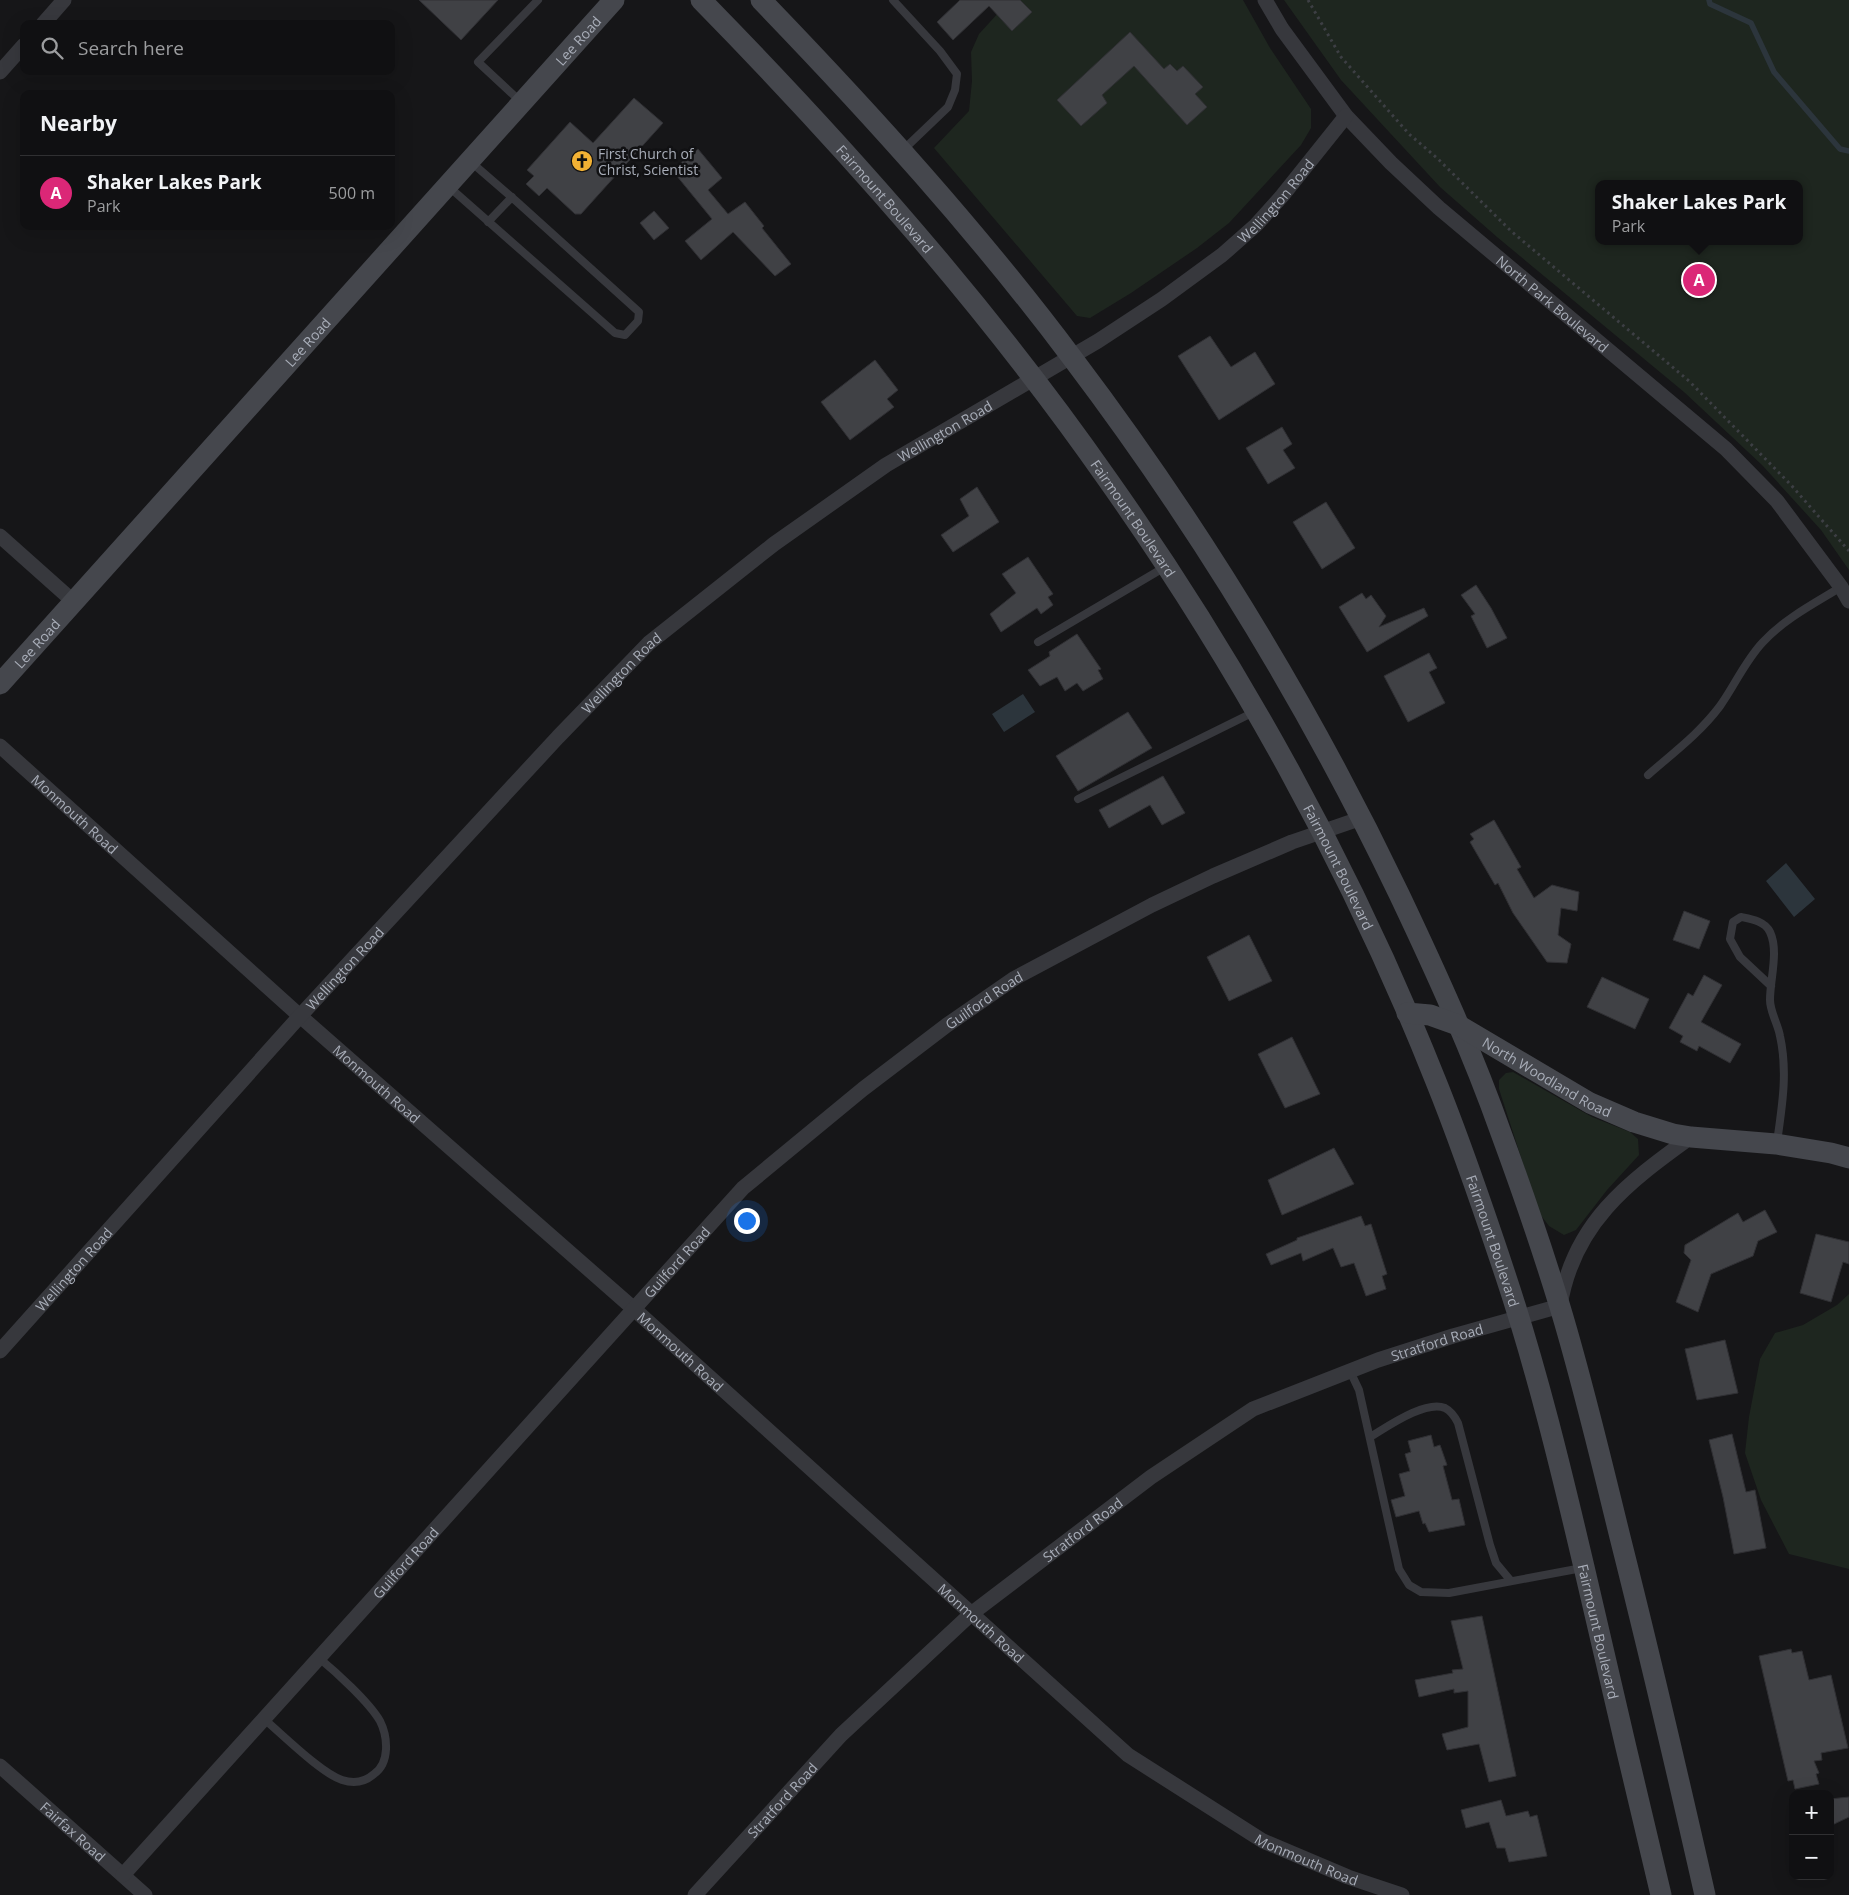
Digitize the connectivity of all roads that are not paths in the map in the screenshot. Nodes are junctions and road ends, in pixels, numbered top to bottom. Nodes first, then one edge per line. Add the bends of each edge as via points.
1 (64, 0) edge
2 (538, 0) edge
3 (614, 0) edge
4 (701, 0) edge
5 (761, 0) edge
6 (894, 0) edge
7 (1265, 0) edge
8 (46, 20) edge
9 (20, 50) edge
10 (0, 72) edge
11 (521, 102) junction
12 (1346, 116) junction
13 (901, 151) junction
14 (469, 160) junction
15 (447, 184) junction
16 (512, 197) junction
17 (488, 222) junction
18 (1072, 357) junction
19 (1034, 379) junction
20 (0, 536) edge
21 (1166, 566) junction
22 (1841, 586) junction
23 (1849, 601) edge
24 (74, 602) junction
25 (1038, 642) dead end
26 (0, 684) edge
27 (1256, 711) junction
28 (0, 746) edge
29 (1648, 775) dead end
30 (1078, 799) dead end
31 (1362, 818) junction
32 (1321, 832) junction
33 (1771, 986) junction
34 (1408, 1013) junction
35 (300, 1016) junction
36 (1458, 1025) junction
37 (1691, 1137) junction
38 (1776, 1144) junction
39 (1849, 1158) edge
40 (1560, 1306) junction
41 (634, 1309) junction
42 (1519, 1318) junction
43 (0, 1351) edge
44 (1350, 1371) junction
45 (1370, 1437) junction
46 (1584, 1568) junction
47 (1511, 1581) junction
48 (971, 1614) junction
49 (319, 1658) junction
50 (264, 1719) junction
51 (0, 1766) edge
52 (123, 1875) junction
53 (145, 1895) edge
54 (695, 1895) edge
55 (1402, 1895) edge
56 (1661, 1895) edge
57 (1705, 1895) edge

1 - 8 street
2 - 11 lane via 478,62
3 - 11 main road, Lee Road
4 - 19 main road, Fairmount Boulevard via 906,221
5 - 13 main road
6 - 13 lane via 957,74 948,107
7 - 12 street, North Park Boulevard via 1282,29
9 - 10 street
11 - 14 main road, Lee Road
12 - 18 street, Wellington Road via 1282,196 1222,255 1162,299
12 - 22 street, North Park Boulevard via 1439,208 1726,449 1777,501
13 - 18 main road
14 - 15 main road, Lee Road
14 - 16 lane
15 - 17 lane
15 - 24 main road, Lee Road
16 - 17 lane
16 - 17 lane via 639,312 638,321 626,335 615,333
18 - 19 street, Wellington Road
18 - 31 main road via 1160,479 1239,600 1312,723
19 - 21 main road, Fairmount Boulevard via 1110,482
19 - 35 street, Wellington Road via 886,465 774,544 649,643
20 - 24 street
21 - 25 lane
21 - 27 main road, Fairmount Boulevard
22 - 23 street, North Park Boulevard
22 - 29 lane via 1787,621 1763,642 1741,670 1721,705 1700,730
24 - 26 main road, Lee Road
27 - 30 lane
27 - 32 main road, Fairmount Boulevard
28 - 35 street, Monmouth Road
31 - 32 street, Guilford Road
31 - 36 main road
32 - 34 main road, Fairmount Boulevard
32 - 41 street, Guilford Road via 1259,855 1152,905 1015,978 954,1020 743,1188
33 - 33 lane via 1774,950 1770,931 1757,920 1741,917 1733,922 1730,939 1740,957
33 - 38 lane via 1770,1002 1781,1037 1785,1085
34 - 36 main road, North Woodland Road via 1439,1017
34 - 42 main road, Fairmount Boulevard via 1450,1117
35 - 41 street, Monmouth Road
35 - 43 street, Wellington Road
36 - 37 main road, North Woodland Road via 1590,1103 1634,1122
36 - 40 main road via 1500,1130
37 - 38 main road, North Woodland Road
37 - 40 street via 1633,1180 1602,1212 1571,1261
38 - 39 main road, North Woodland Road
40 - 42 street, Stratford Road
40 - 57 main road via 1654,1672
41 - 48 street, Monmouth Road
41 - 49 street, Guilford Road
42 - 44 street, Stratford Road
42 - 46 main road, Fairmount Boulevard
44 - 45 lane via 1359,1390
44 - 48 street, Stratford Road via 1253,1409 1151,1477
45 - 47 lane via 1399,1569 1410,1585 1421,1592 1449,1593
45 - 47 lane via 1417,1411 1445,1408 1454,1416 1496,1563
46 - 47 lane
46 - 56 main road, Fairmount Boulevard
48 - 54 street, Stratford Road via 841,1735
48 - 55 street, Monmouth Road via 1128,1755 1263,1841 1348,1877
49 - 50 street, Guilford Road
49 - 50 lane via 380,1721 386,1750 384,1762 377,1772 366,1780 342,1780 321,1767
50 - 52 street, Guilford Road
51 - 52 street, Fairfax Road
52 - 53 street, Fairfax Road

